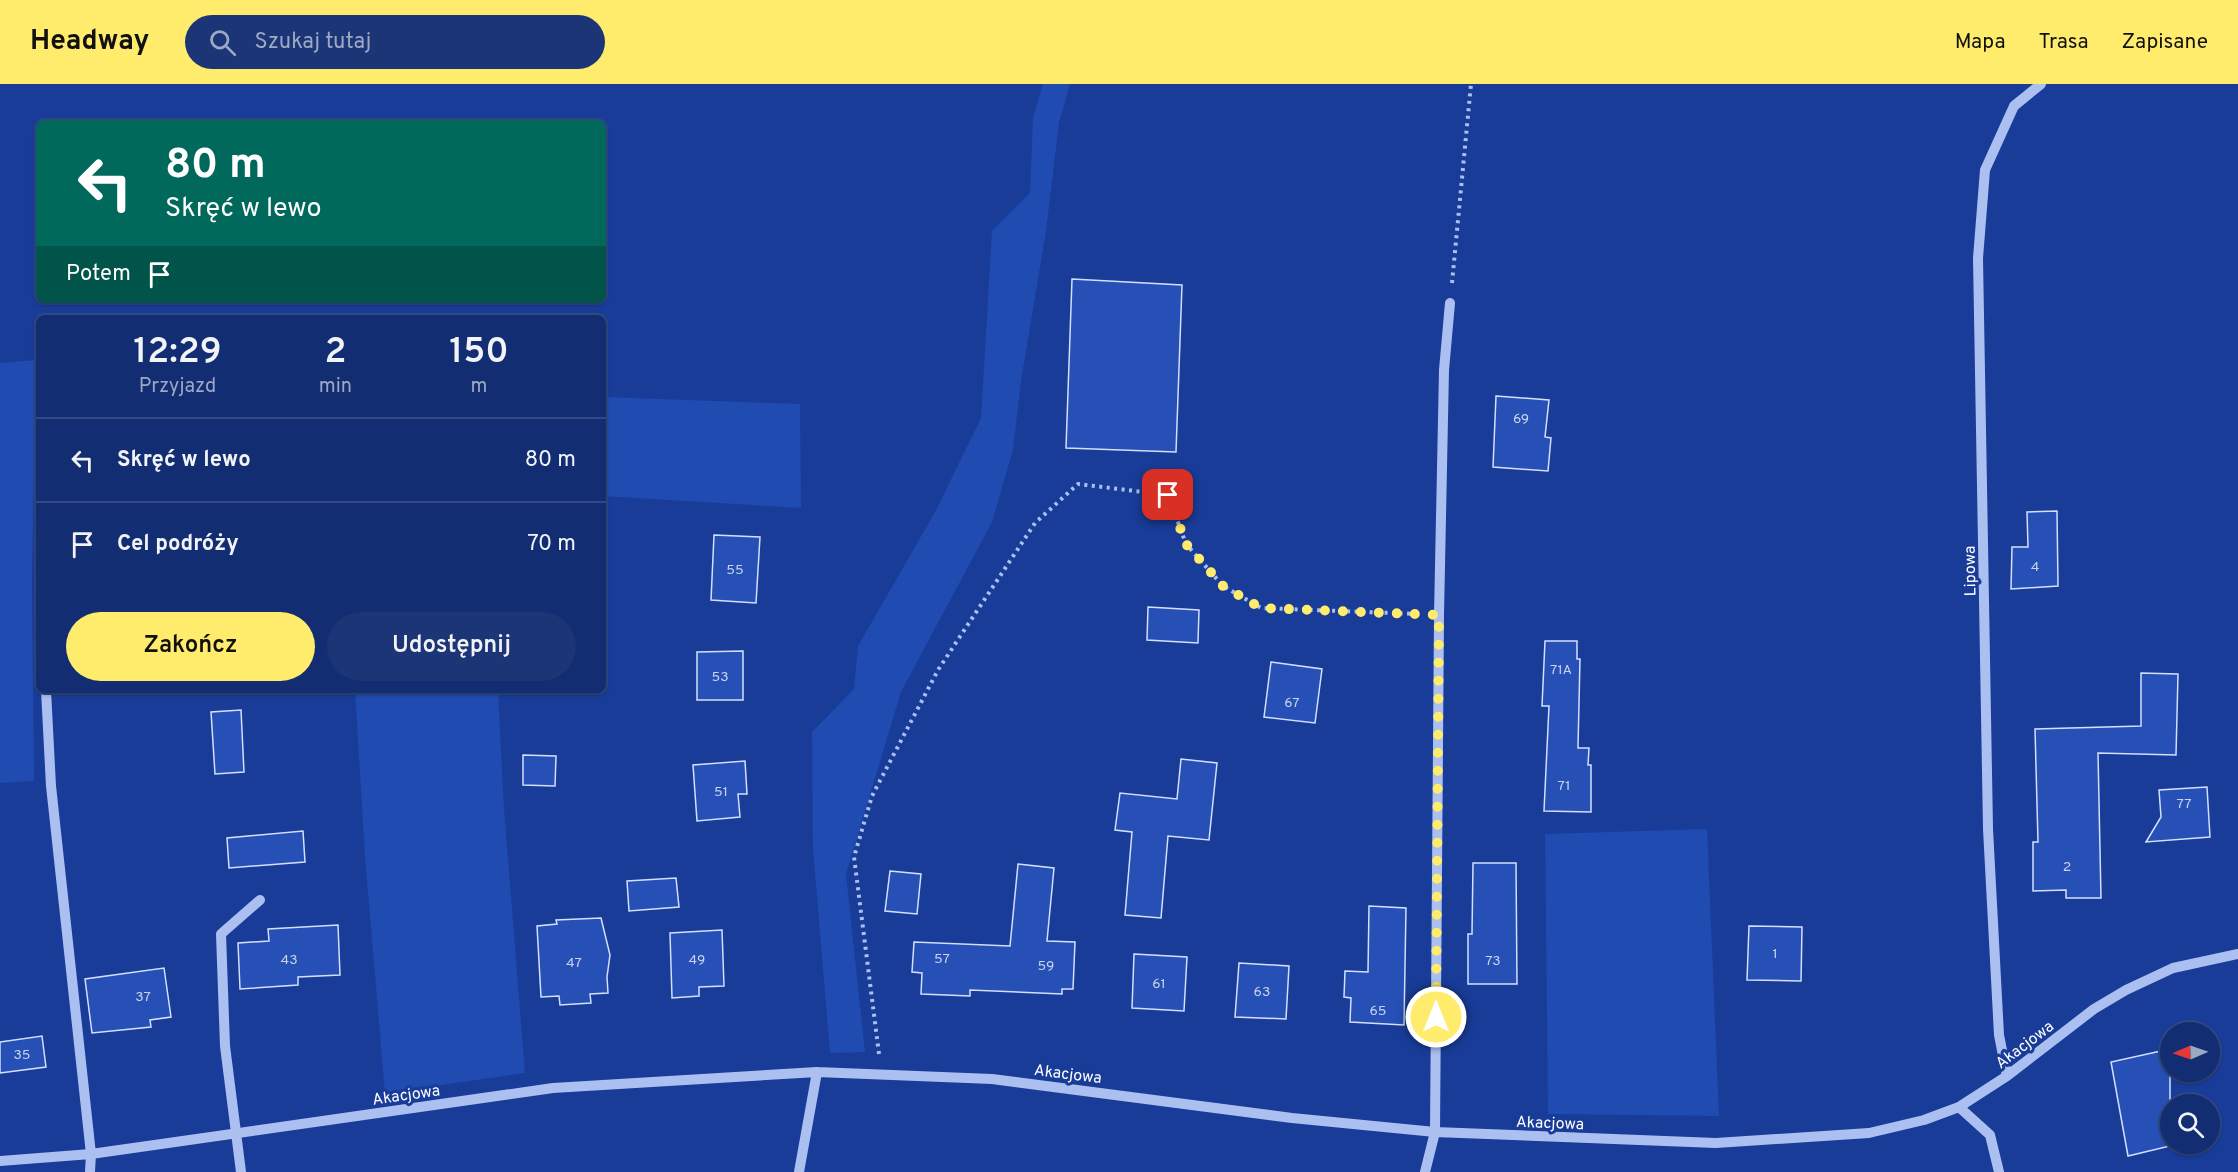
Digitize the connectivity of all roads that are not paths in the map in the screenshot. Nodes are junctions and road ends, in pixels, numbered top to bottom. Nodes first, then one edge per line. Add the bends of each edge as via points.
1 (2041, 84) edge
2 (1450, 303) road end
3 (46, 693) edge
4 (260, 900) dead end
5 (2238, 954) edge
6 (817, 1072) junction
7 (2007, 1076) junction
8 (1959, 1107) junction
9 (1434, 1132) junction
10 (237, 1134) junction
11 (91, 1154) junction
12 (0, 1161) edge
13 (90, 1172) edge
14 (241, 1172) edge
15 (799, 1172) edge
16 (1425, 1172) edge
17 (1999, 1172) edge

1 - 7 street, Lipowa via 2014,106 1985,170 1978,258 1988,829 1999,1035
2 - 9 street via 1444,370 1439,615
3 - 11 street via 51,786
4 - 10 street via 222,934 225,1046
5 - 7 street, Akacjowa via 2173,968 2126,990 2094,1009
6 - 9 street, Akacjowa via 992,1079 1292,1118
6 - 10 street, Akacjowa via 553,1088
6 - 15 street
7 - 8 street, Akacjowa
8 - 9 street, Akacjowa via 1869,1133 1716,1143
8 - 17 street via 1990,1135
9 - 16 street
10 - 11 street, Akacjowa
10 - 14 street
11 - 12 street, Akacjowa
11 - 13 street

